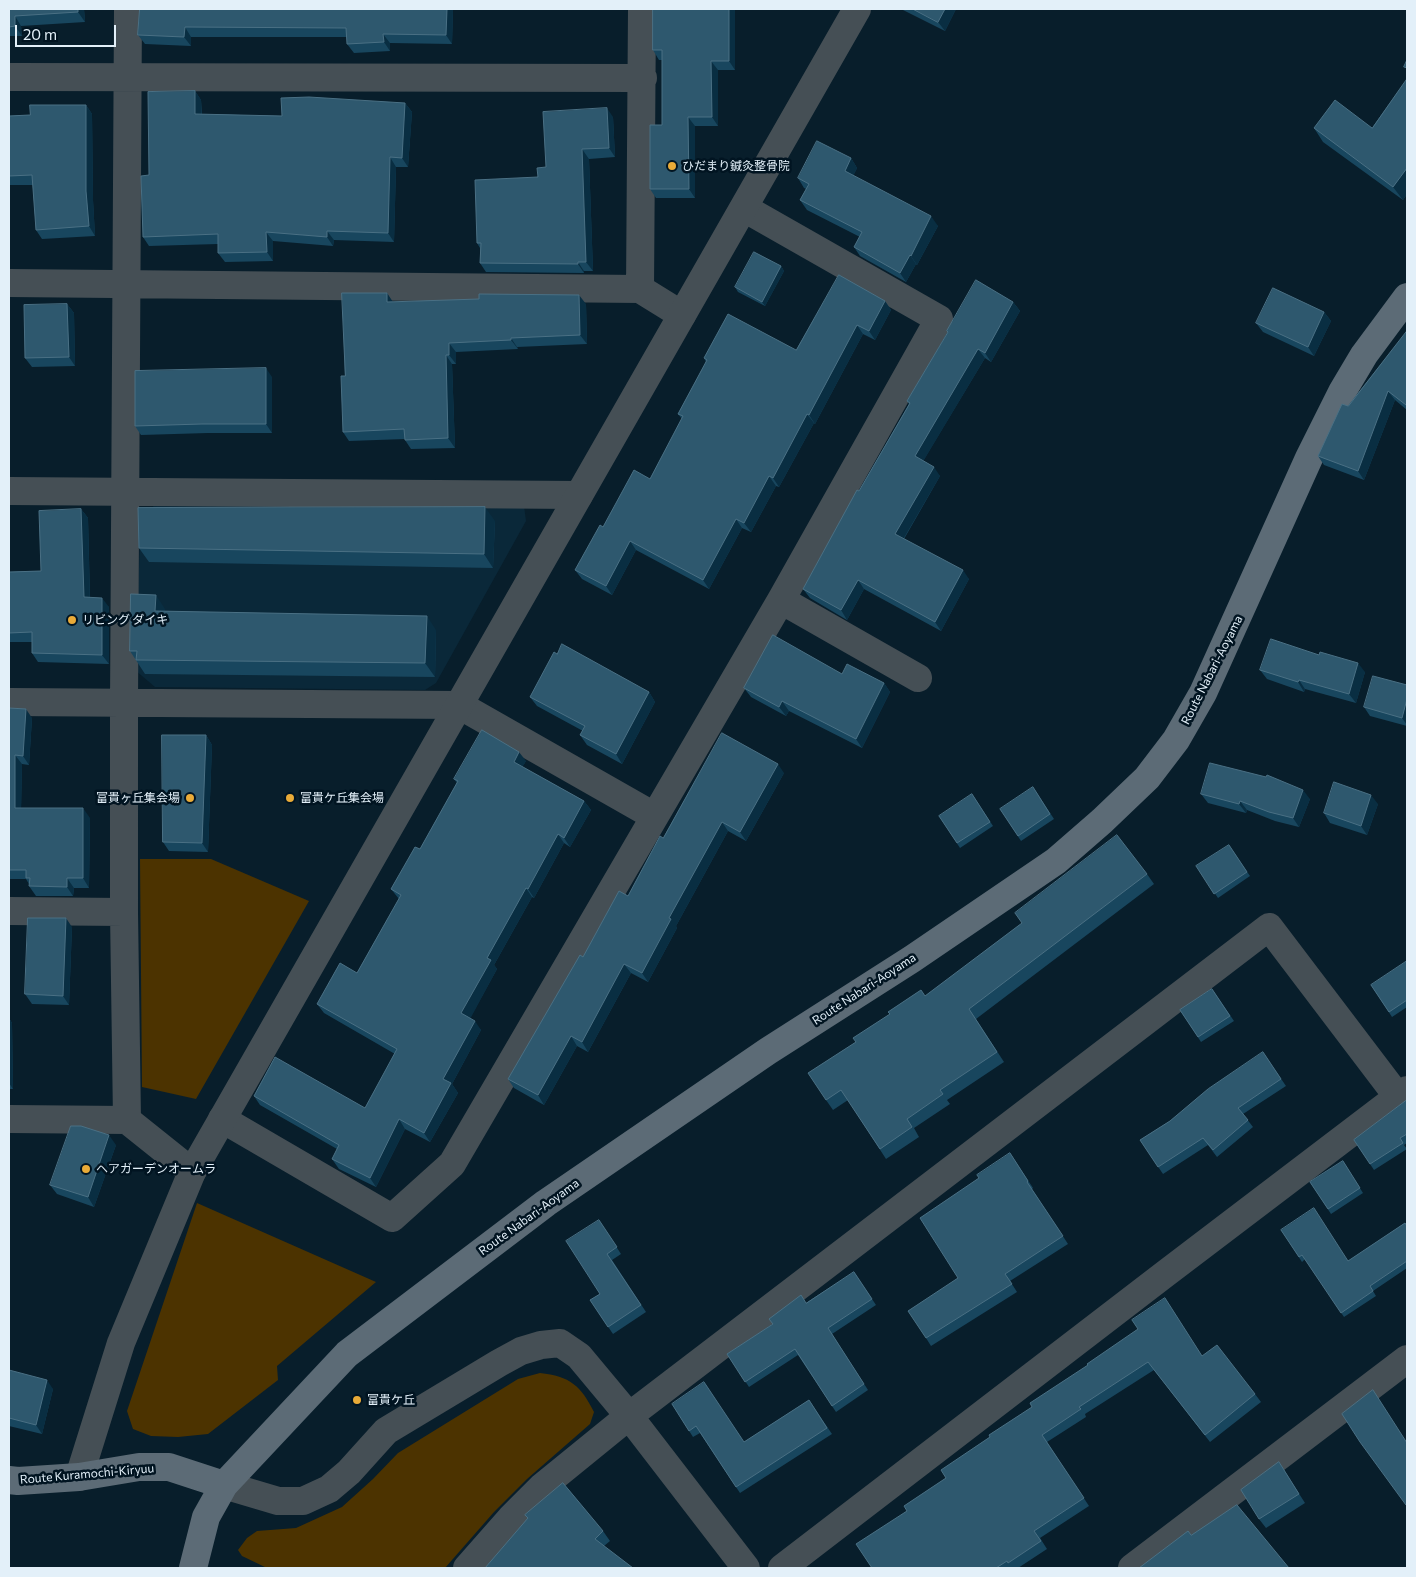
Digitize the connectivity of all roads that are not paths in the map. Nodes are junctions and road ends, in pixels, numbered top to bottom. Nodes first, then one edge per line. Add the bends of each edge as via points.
1 (128, 9) edge
2 (642, 9) edge
3 (857, 9) edge
4 (9, 77) edge
5 (127, 78) junction
6 (643, 78) junction
7 (744, 208) junction
8 (9, 283) edge
9 (125, 283) junction
10 (640, 289) junction
11 (1407, 297) edge
12 (682, 315) junction
13 (9, 491) edge
14 (126, 492) junction
15 (579, 495) junction
16 (781, 600) junction
17 (918, 678) dead end
18 (9, 702) edge
19 (124, 703) junction
20 (459, 704) junction
21 (654, 816) junction
22 (9, 912) edge
23 (124, 912) junction
24 (1403, 1094) edge
25 (9, 1119) edge
26 (222, 1119) junction
27 (127, 1120) junction
28 (192, 1172) junction
29 (1407, 1360) edge
30 (629, 1416) junction
31 (80, 1477) junction
32 (9, 1480) edge
33 (224, 1485) junction
34 (193, 1568) edge
35 (467, 1568) edge
36 (746, 1568) edge
37 (782, 1568) edge
38 (1132, 1568) edge

1 - 5 street
2 - 6 street
3 - 7 street
4 - 5 street
5 - 6 street
5 - 9 street
6 - 10 street
7 - 12 street
7 - 16 street via 939,319
8 - 9 street
9 - 10 street
9 - 14 street
10 - 12 street
11 - 33 main road, Route Nabari-Aoyama via 1364,355 1342,392 1203,693 1176,740 1147,778 1056,861 912,959 768,1051 546,1203 347,1354
12 - 15 street
13 - 14 street
14 - 15 street
14 - 19 street
15 - 20 street
16 - 17 street
16 - 21 street
18 - 19 street
19 - 20 street
19 - 23 street
20 - 21 street
20 - 26 street
21 - 26 street via 452,1164 392,1218
22 - 23 street
23 - 27 street
24 - 30 street via 1269,927
24 - 37 street
25 - 27 street
26 - 28 street
27 - 28 street
28 - 31 street via 121,1343
29 - 38 street
30 - 33 street via 578,1356 560,1343 541,1345 499,1363 386,1431 330,1490 302,1501 278,1501
30 - 35 street via 543,1486
30 - 36 street
31 - 32 main road, Route Kuramochi-Kiryuu
31 - 33 main road, Route Kuramochi-Kiryuu via 139,1466 169,1467
33 - 34 main road, Route Nabari-Aoyama via 206,1517

